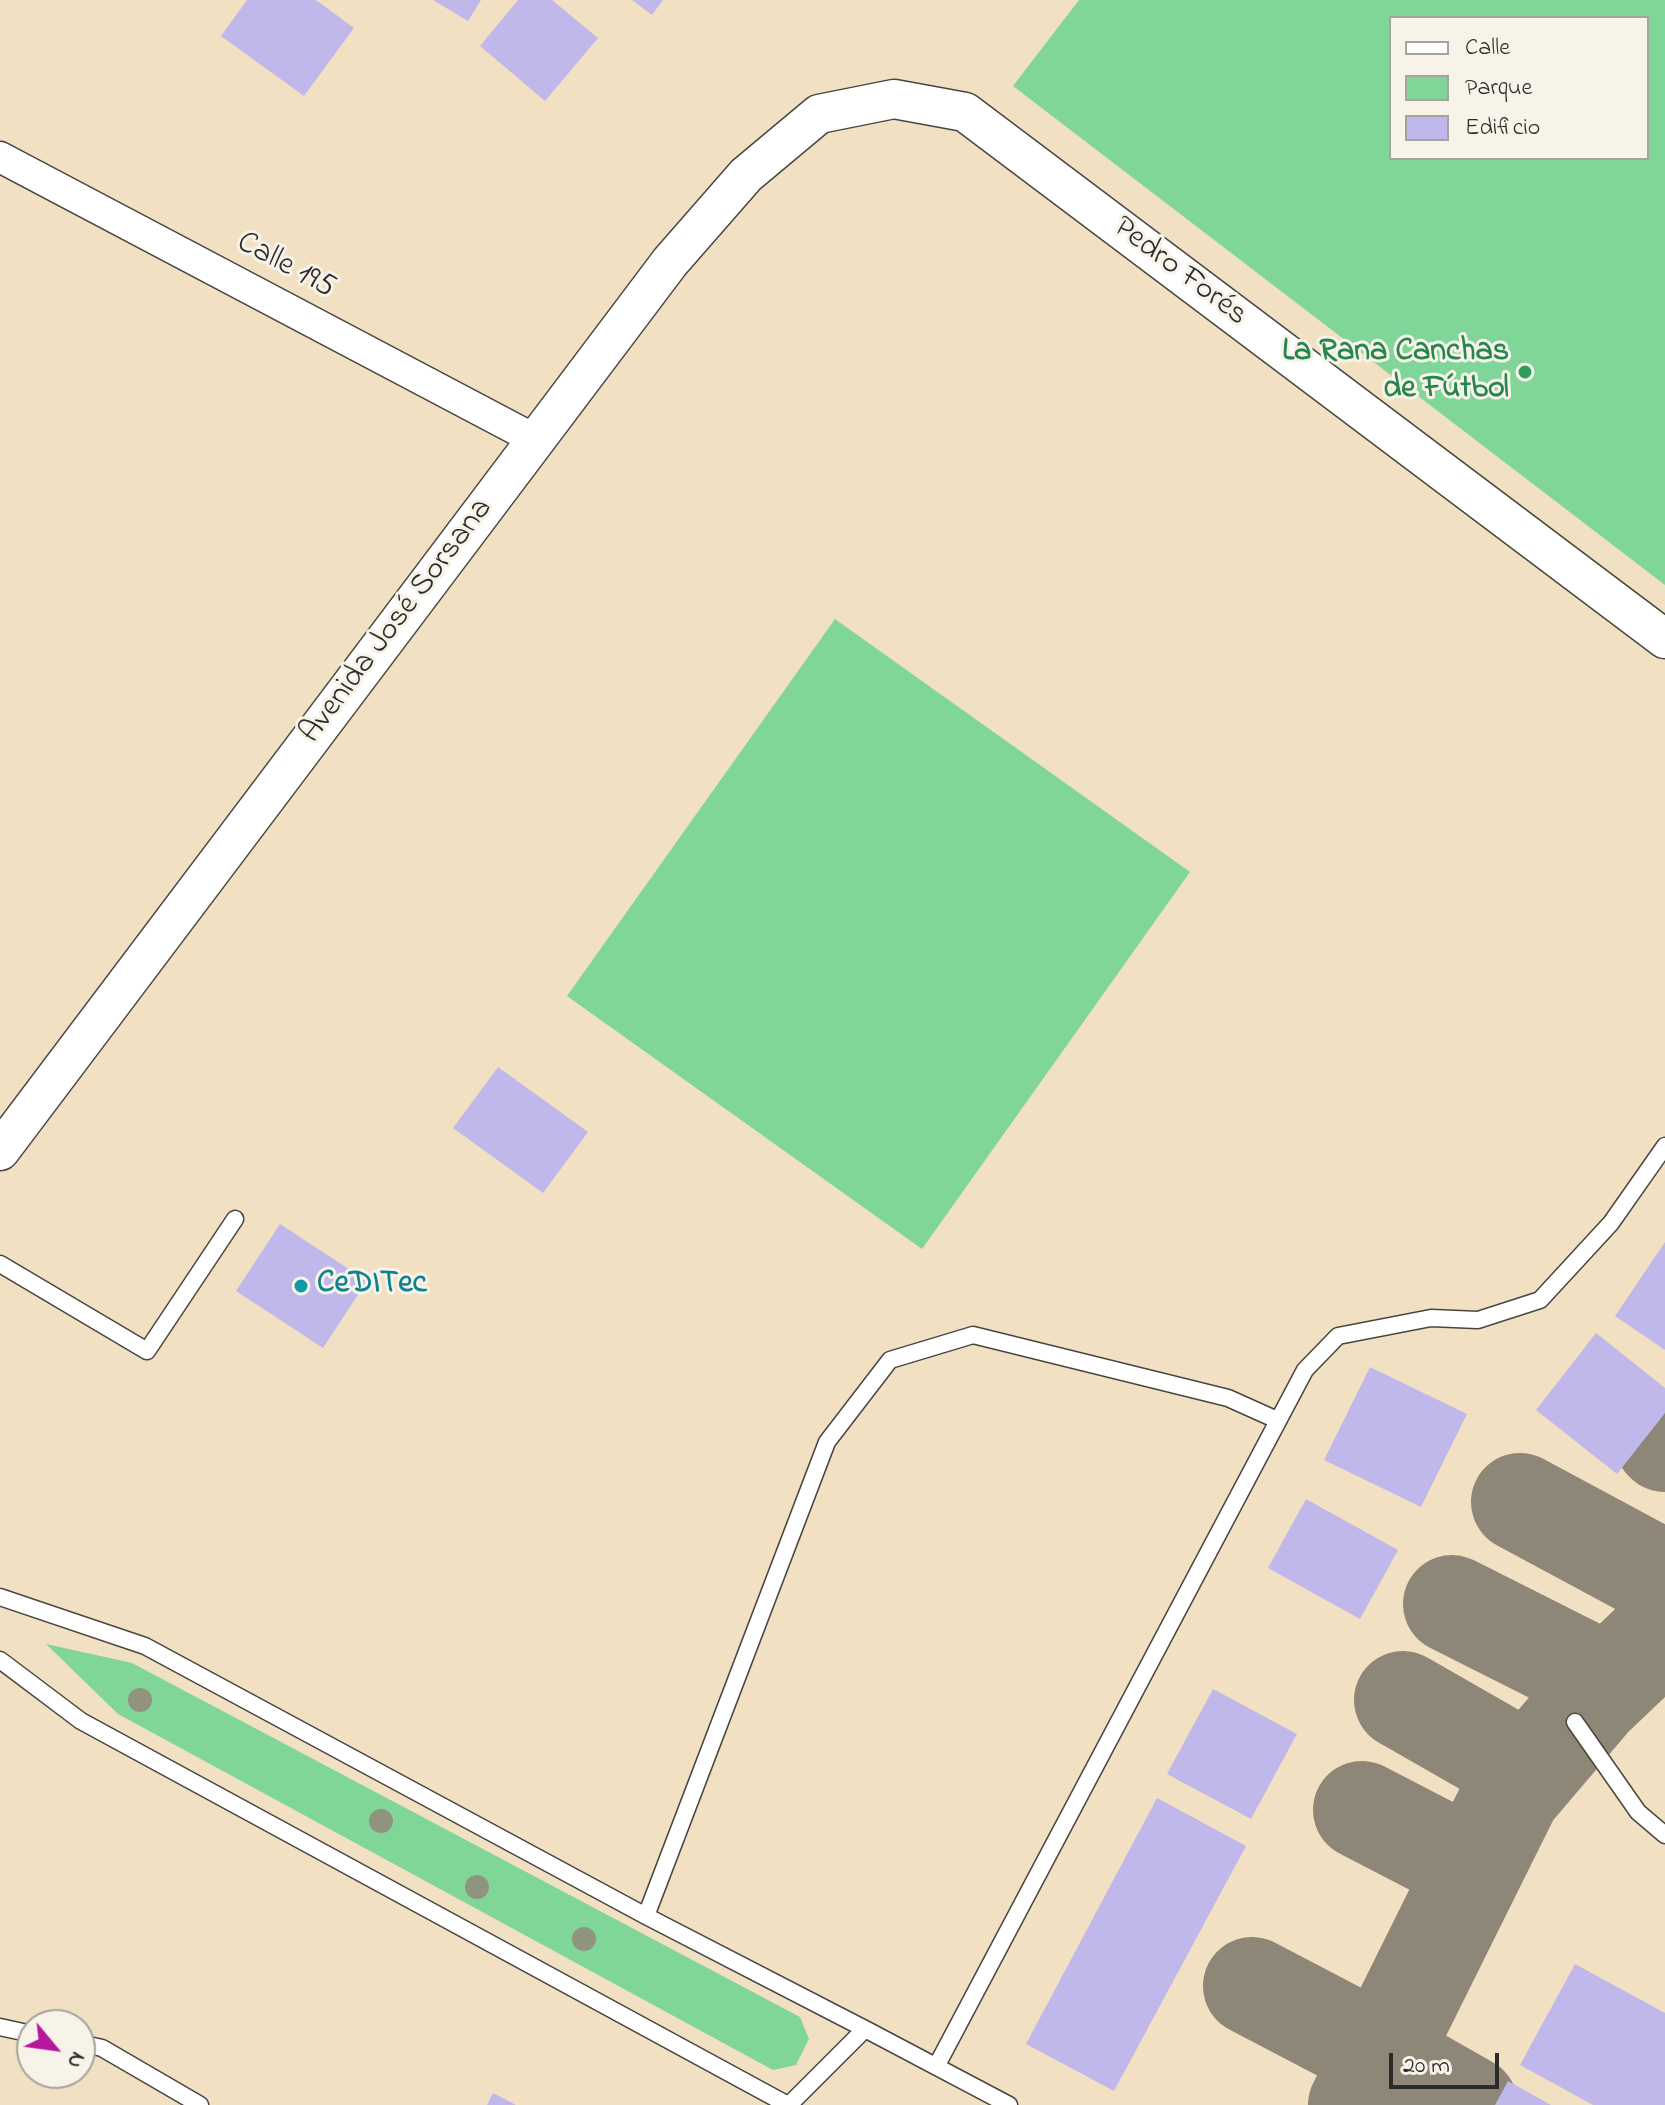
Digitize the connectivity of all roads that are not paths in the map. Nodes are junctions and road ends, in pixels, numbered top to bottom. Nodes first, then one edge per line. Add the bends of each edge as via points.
1 (819, 114) joint
2 (0, 157) edge
3 (536, 440) junction
4 (1665, 639) edge
5 (1665, 1146) edge
6 (0, 1151) edge
7 (235, 1219) dead end
8 (0, 1264) edge
9 (1277, 1420) junction
10 (0, 1597) edge
11 (0, 1660) edge
12 (1575, 1722) dead end
13 (1665, 1835) edge
14 (646, 1916) junction
15 (865, 2029) junction
16 (96, 2047) edge
17 (937, 2065) junction
18 (200, 2105) edge
19 (789, 2105) edge
20 (1009, 2105) edge

1 - 3 street, Avenida José Sorsana via 746,175 670,262
1 - 4 street, Pedro Forés via 894,99 965,112
2 - 3 street, Calle 195
3 - 6 street, Avenida José Sorsana
5 - 9 lane via 1611,1223 1540,1300 1478,1320 1431,1318 1338,1336 1305,1370
7 - 8 lane via 147,1351
9 - 14 lane via 1228,1398 973,1335 890,1360 827,1442
9 - 17 lane
10 - 14 lane via 145,1646
11 - 19 lane via 81,1721
12 - 13 lane via 1638,1812
14 - 15 lane
15 - 17 lane
15 - 19 lane
16 - 18 lane
17 - 20 lane

